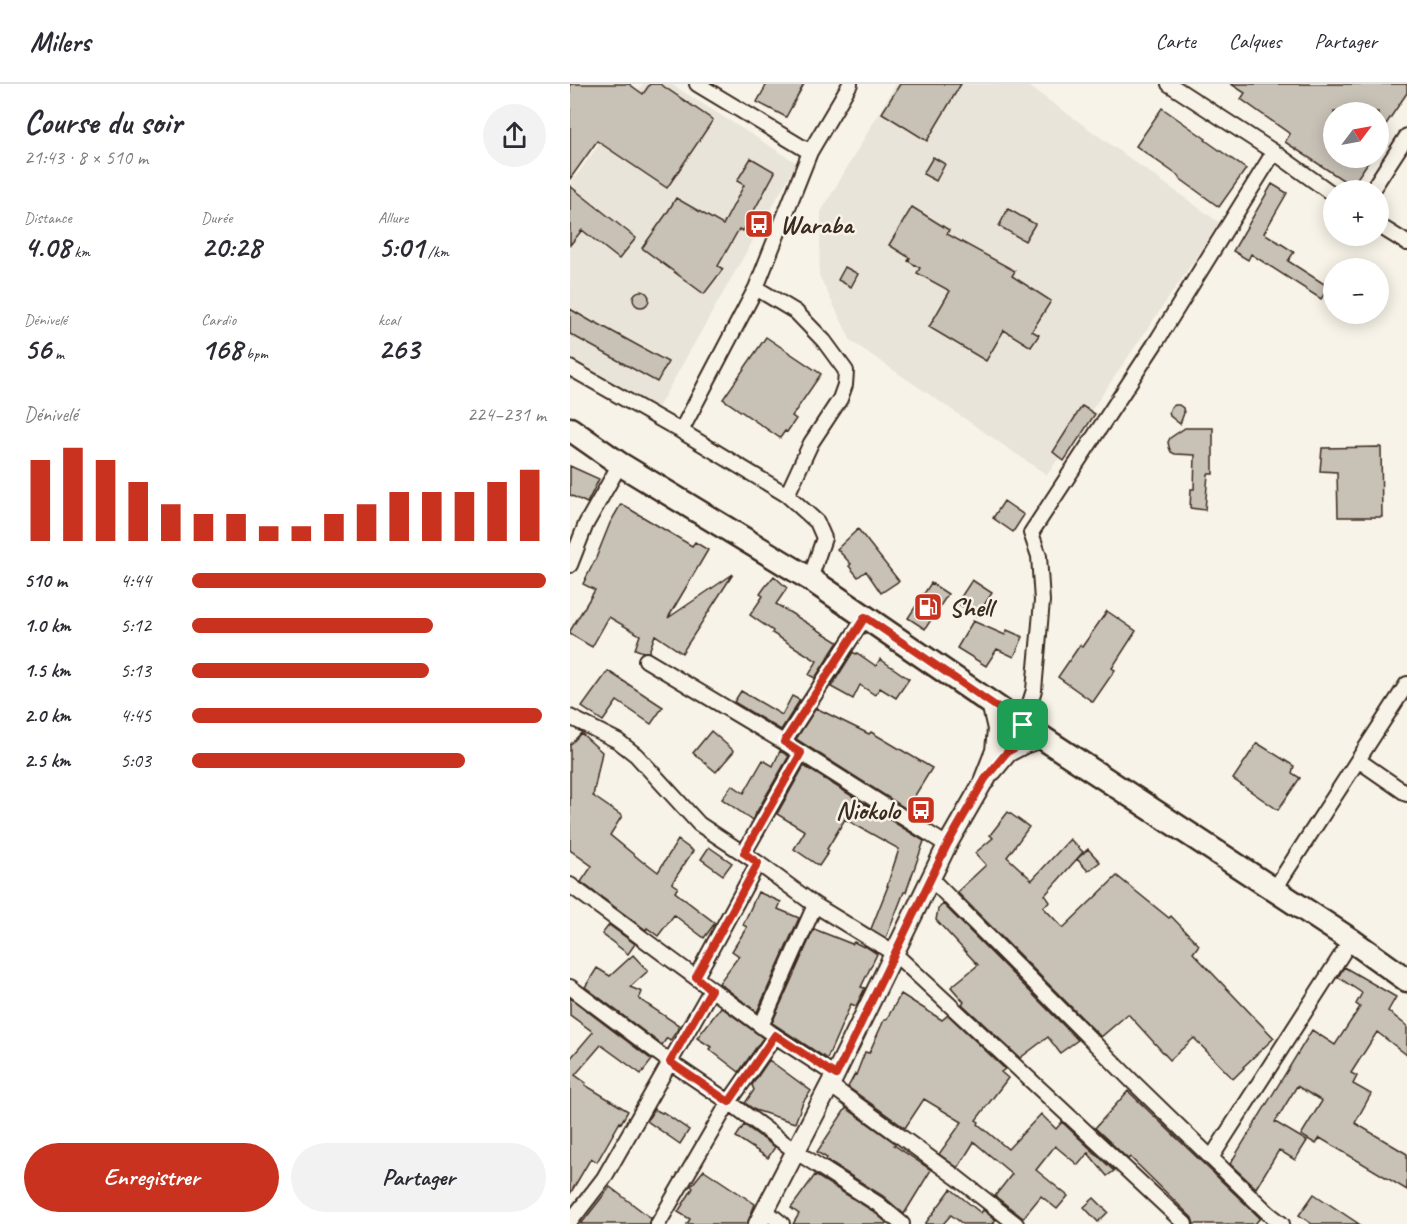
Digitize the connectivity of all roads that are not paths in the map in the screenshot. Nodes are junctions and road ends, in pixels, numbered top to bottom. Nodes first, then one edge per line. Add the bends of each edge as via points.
1 (697, 84) edge
2 (850, 84) edge
3 (1169, 84) edge
4 (1407, 136) edge
5 (810, 152) junction
6 (1274, 152) junction
7 (1378, 180) edge
8 (1323, 187) edge
9 (1389, 232) edge
10 (1407, 243) edge
11 (756, 288) junction
12 (570, 368) edge
13 (570, 429) edge
14 (681, 431) junction
15 (620, 464) junction
16 (787, 495) junction
17 (570, 565) edge
18 (810, 579) junction
19 (865, 617) junction
20 (646, 660) dead end
21 (1407, 684) edge
22 (992, 703) junction
23 (570, 717) edge
24 (1032, 731) junction
25 (784, 742) junction
26 (801, 753) junction
27 (1358, 760) junction
28 (985, 779) junction
29 (1407, 794) edge
30 (947, 845) junction
31 (744, 853) junction
32 (758, 863) junction
33 (931, 879) junction
34 (570, 885) edge
35 (1274, 890) junction
36 (815, 905) junction
37 (1351, 940) junction
38 (895, 954) junction
39 (696, 977) junction
40 (1407, 980) edge
41 (570, 987) edge
42 (711, 990) junction
43 (761, 1026) junction
44 (775, 1035) junction
45 (670, 1062) junction
46 (833, 1080) junction
47 (729, 1102) junction
48 (795, 1151) junction
49 (1211, 1158) junction
50 (1268, 1213) junction
51 (762, 1218) edge
52 (570, 1222) edge
53 (658, 1224) edge
54 (782, 1224) edge
55 (902, 1224) edge
56 (1016, 1224) edge
57 (1185, 1224) edge
58 (1259, 1224) edge
59 (1282, 1224) edge

1 - 5 street
2 - 5 street
3 - 6 street
4 - 7 street
5 - 11 street
6 - 8 street
6 - 24 street via 1031,533 1039,556 1042,601
9 - 10 street
11 - 14 street
11 - 16 street via 796,312 846,371 840,399 811,443
12 - 14 street
13 - 15 main road
14 - 16 street
15 - 17 street via 586,524
15 - 18 main road
16 - 18 street via 818,522 824,538
18 - 19 main road
19 - 22 main road
19 - 25 street
20 - 25 street
21 - 27 street
22 - 24 main road
22 - 28 main road via 998,729 996,751
23 - 31 street via 618,741 636,755 699,824
24 - 28 main road via 1024,743 1007,752
24 - 35 main road
25 - 26 street
26 - 30 street
26 - 31 street
27 - 29 street
27 - 35 street
28 - 30 street
30 - 33 street
31 - 32 street
32 - 36 street
32 - 39 street
33 - 38 street
33 - 49 street
34 - 39 street
35 - 37 main road
36 - 38 street
36 - 43 street
37 - 40 main road
37 - 49 street
38 - 46 street
38 - 57 street
39 - 42 street
41 - 45 street
42 - 43 street
42 - 45 street
43 - 44 street
44 - 46 street
44 - 47 street
45 - 47 street
45 - 52 street via 604,1178
46 - 48 street
46 - 56 street
47 - 48 street
47 - 53 street
48 - 51 street
48 - 55 street
49 - 50 street
50 - 58 street
50 - 59 street
51 - 54 street

